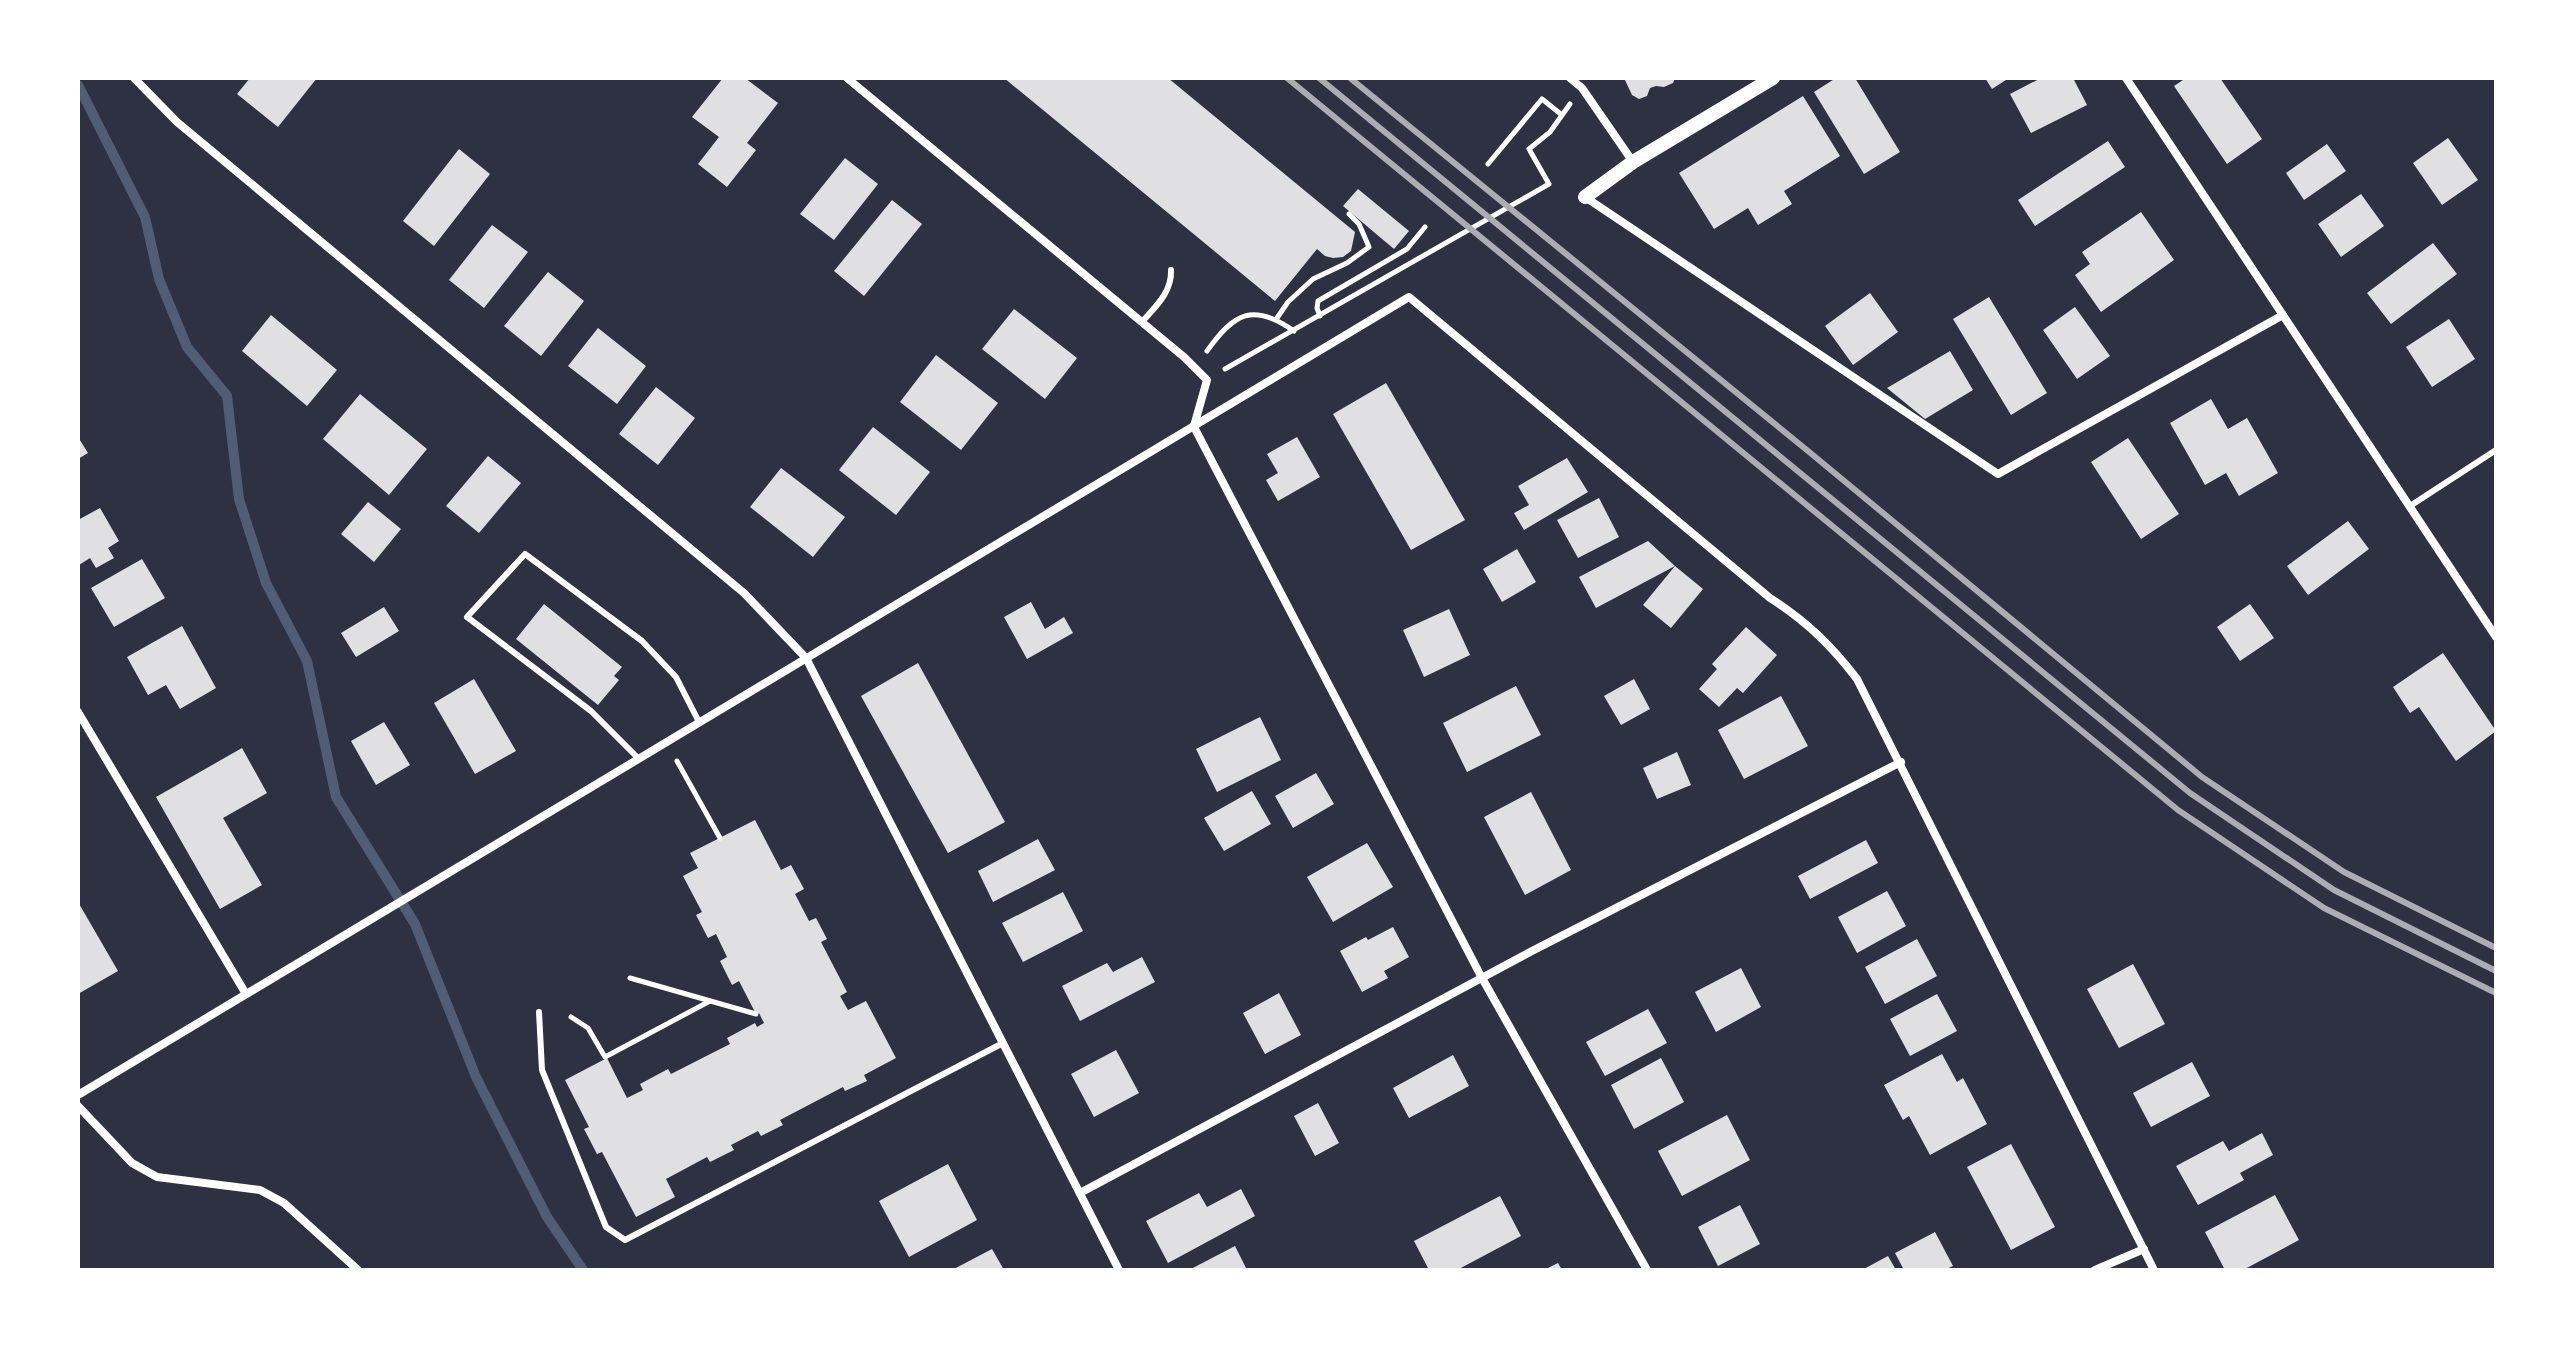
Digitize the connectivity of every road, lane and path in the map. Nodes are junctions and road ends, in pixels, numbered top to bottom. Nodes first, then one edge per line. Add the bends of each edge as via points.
1 (134, 78) edge
2 (847, 78) edge
3 (1570, 78) edge
4 (1773, 78) edge
5 (2126, 78) edge
6 (1582, 88) junction
7 (1562, 115) junction
8 (1633, 162) junction
9 (1488, 164) dead end
10 (1585, 197) joint
11 (1349, 214) dead end
12 (1425, 227) dead end
13 (1171, 270) dead end
14 (2283, 315) junction
15 (1320, 316) junction
16 (1277, 318) junction
17 (1142, 322) junction
18 (1294, 331) junction
19 (1195, 368) junction
20 (1207, 380) junction
21 (1194, 427) junction
22 (2496, 450) edge
23 (2410, 506) junction
24 (2496, 637) edge
25 (806, 658) junction
26 (78, 712) edge
27 (699, 722) junction
28 (666, 742) junction
29 (639, 759) junction
30 (1901, 762) junction
31 (720, 838) dead end
32 (630, 978) dead end
33 (1482, 978) junction
34 (246, 994) junction
35 (710, 1001) junction
36 (539, 1012) dead end
37 (756, 1014) dead end
38 (571, 1017) dead end
39 (1003, 1043) junction
40 (78, 1095) edge
41 (78, 1106) edge
42 (1080, 1193) junction
43 (2144, 1249) junction
44 (358, 1270) edge
45 (1119, 1270) edge
46 (1647, 1270) edge
47 (2095, 1270) edge
48 (2154, 1270) edge

1 - 25 street via 177,122 744,593
2 - 17 street
3 - 6 street
4 - 8 street
5 - 14 street
6 - 7 path
6 - 8 street
7 - 9 path via 1542,99
7 - 15 path via 1529,149 1549,184
8 - 10 street
10 - 14 street via 1998,474
11 - 16 path via 1369,247 1313,279
12 - 15 path via 1407,249 1318,301
13 - 17 lane via 1168,292
14 - 23 street
15 - 18 path
16 - 18 path
16 - 19 path via 1247,314 1233,319
17 - 19 street
18 - 20 path
19 - 20 street
20 - 21 street
21 - 25 street
21 - 30 street via 1409,297 1822,637 1857,679
21 - 33 street
22 - 23 lane
23 - 24 street
25 - 27 street
25 - 39 street
26 - 34 street
27 - 28 street
27 - 29 lane via 676,677 642,641 525,554 467,617 591,711
28 - 29 street
28 - 31 path
29 - 34 street
30 - 33 street
30 - 43 street
32 - 35 path
33 - 42 street
33 - 46 street
34 - 40 street
35 - 37 path
35 - 38 path via 605,1057 588,1028
36 - 39 lane via 542,1070 606,1227 625,1240
39 - 42 street
41 - 44 street via 132,1163 157,1177 260,1190 284,1203
42 - 45 street
43 - 47 street
43 - 48 street

